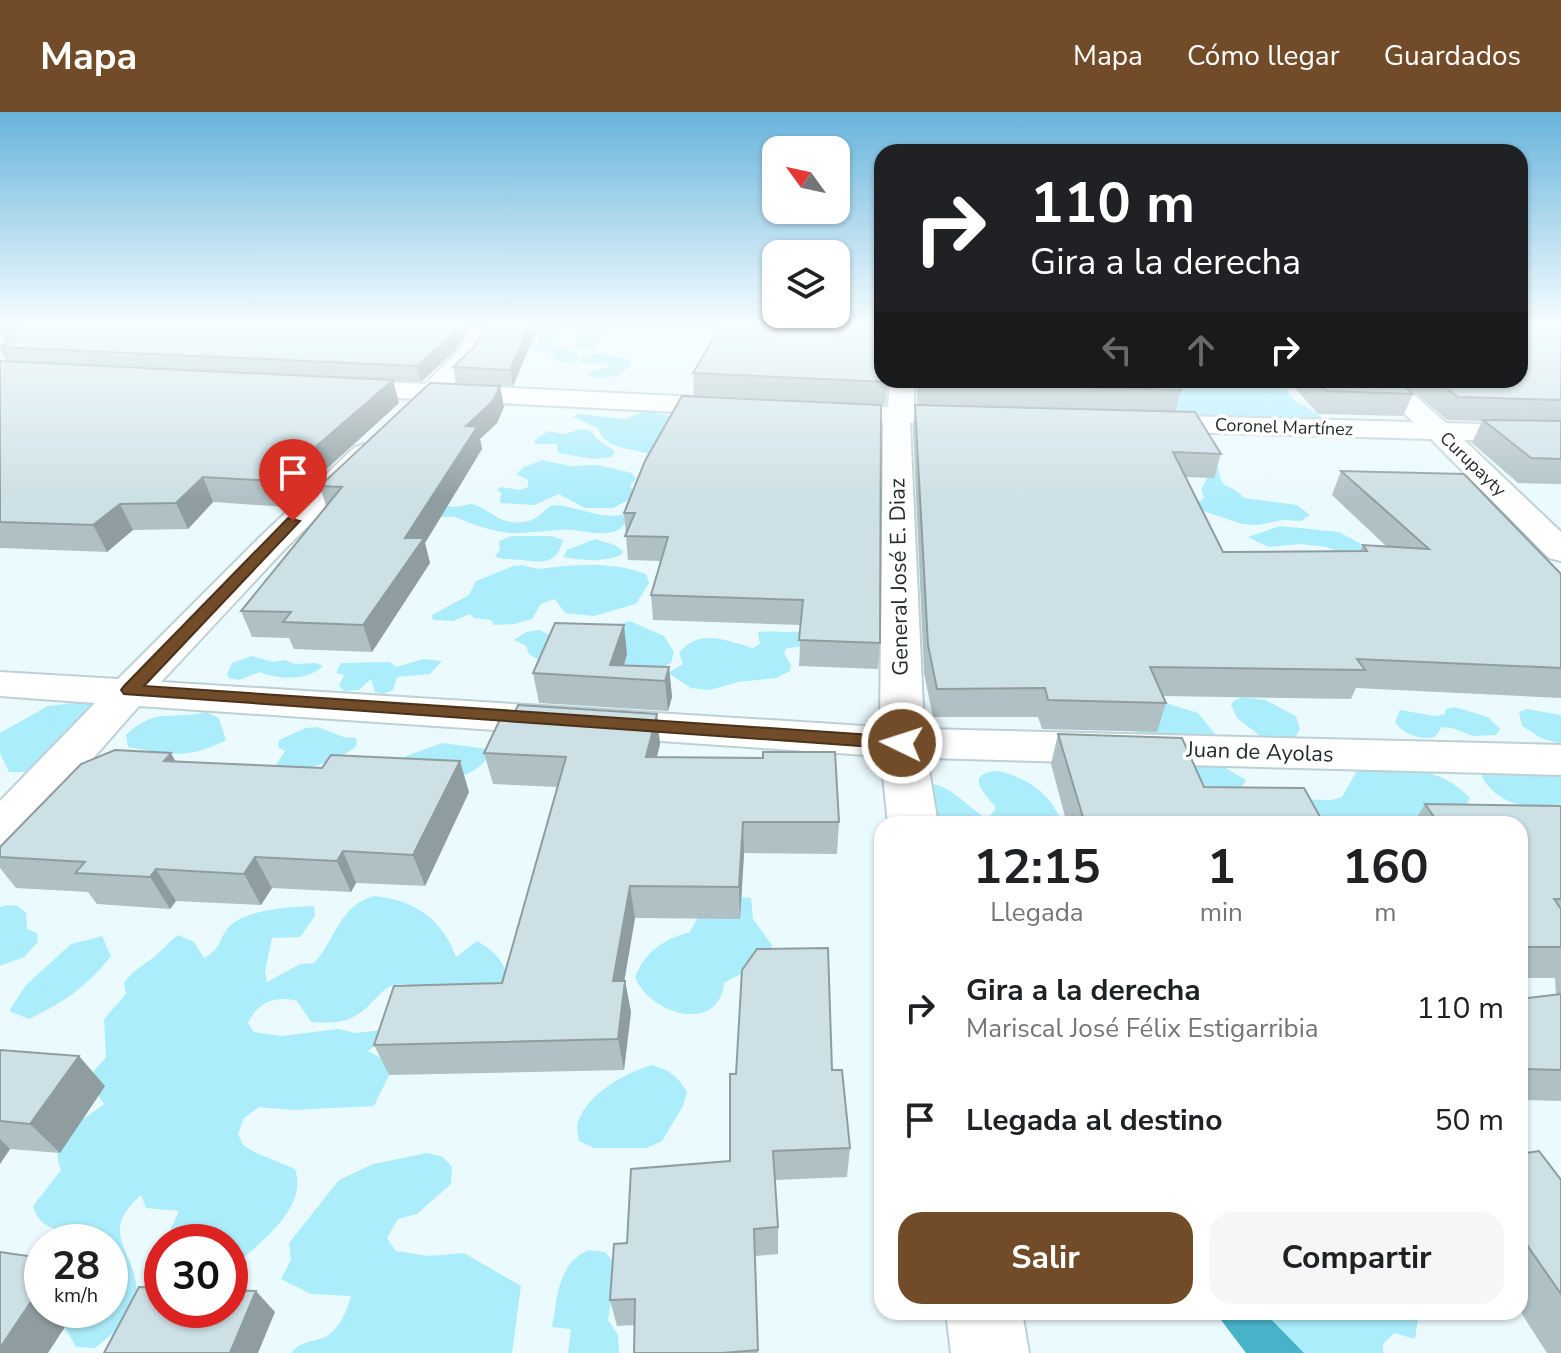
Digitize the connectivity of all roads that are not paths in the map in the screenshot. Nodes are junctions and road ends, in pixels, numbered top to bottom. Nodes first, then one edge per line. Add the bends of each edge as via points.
1 (438, 385) edge
2 (309, 386) edge
3 (1391, 388) edge
4 (432, 391) junction
5 (899, 398) edge
6 (757, 408) edge
7 (803, 411) edge
8 (1005, 419) edge
9 (1114, 422) edge
10 (1440, 432) junction
11 (1561, 434) edge
12 (1561, 551) edge
13 (0, 684) edge
14 (130, 690) junction
15 (902, 743) junction
16 (1561, 760) edge
17 (912, 816) edge
18 (0, 832) edge
19 (985, 1320) edge
20 (990, 1353) edge

1 - 4 street
2 - 4 street
3 - 10 street, Curupayty
4 - 6 street
4 - 14 street via 293,521
5 - 7 street
5 - 8 street
5 - 15 street, General José E. Diaz
9 - 10 street, Coronel Martínez
10 - 11 street, Coronel Martínez
10 - 12 street, Curupayty
13 - 14 street, Juan de Ayolas
14 - 15 street, Juan de Ayolas
14 - 18 street
15 - 16 street, Juan de Ayolas
15 - 17 street, General José E. Diaz
19 - 20 street

